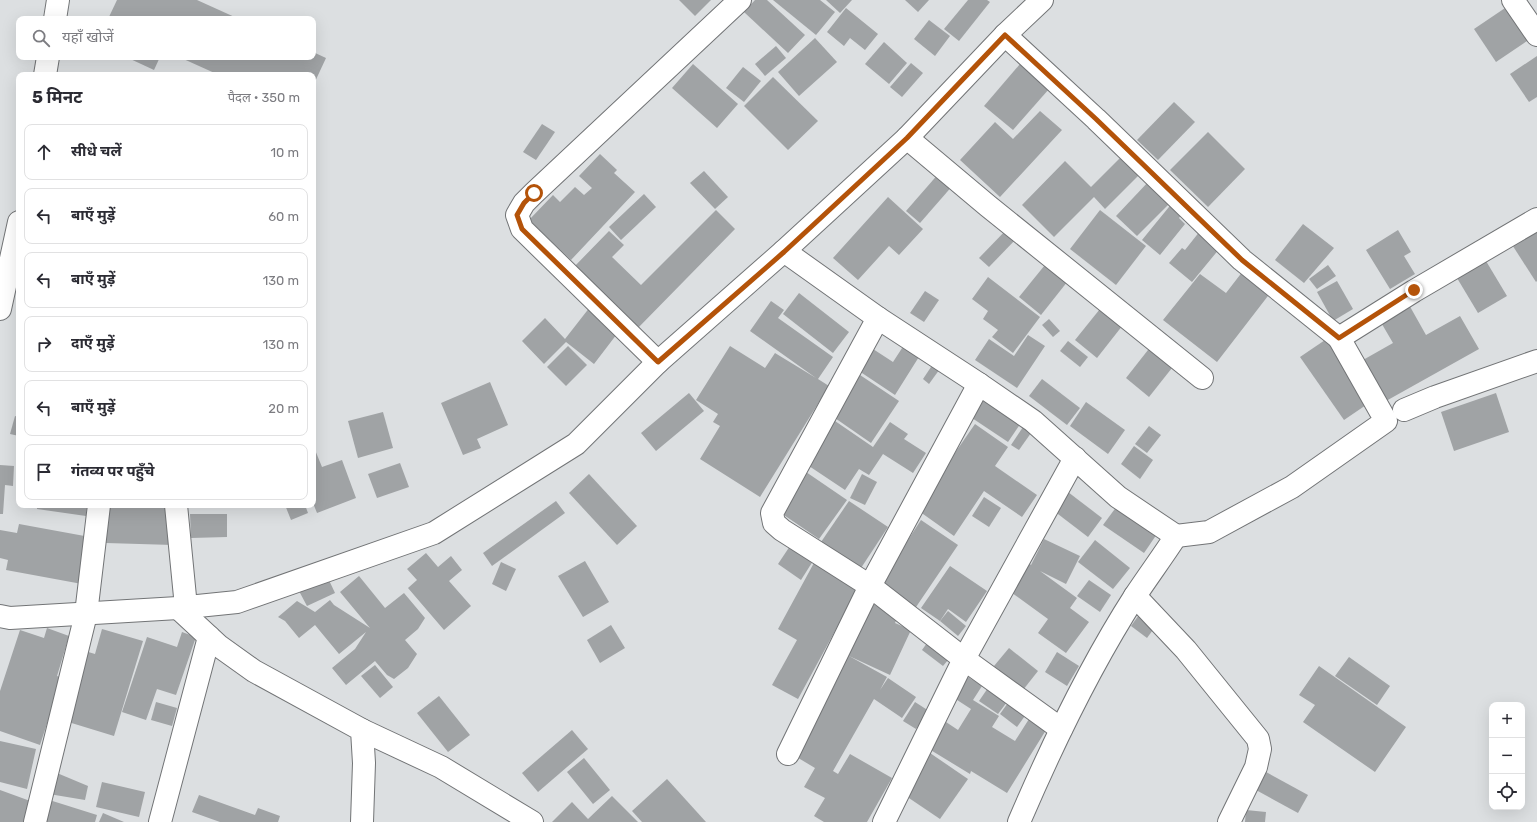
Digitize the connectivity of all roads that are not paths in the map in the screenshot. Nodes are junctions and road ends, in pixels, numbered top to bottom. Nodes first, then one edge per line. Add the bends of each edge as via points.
1 (58, 0) edge
2 (740, 0) edge
3 (1042, 0) edge
4 (1513, 0) edge
5 (55, 16) edge
6 (1005, 35) junction
7 (1537, 35) edge
8 (48, 60) edge
9 (46, 72) edge
10 (907, 138) junction
11 (1537, 219) edge
12 (16, 242) edge
13 (784, 252) junction
14 (0, 309) edge
15 (878, 318) junction
16 (1339, 338) junction
17 (1537, 361) edge
18 (658, 362) junction
19 (1202, 378) dead end
20 (979, 384) junction
21 (1404, 410) dead end
22 (1075, 458) junction
23 (98, 508) edge
24 (176, 508) edge
25 (1176, 536) junction
26 (870, 586) junction
27 (1135, 596) junction
28 (182, 608) junction
29 (86, 614) junction
30 (0, 616) edge
31 (209, 637) junction
32 (964, 659) junction
33 (1061, 729) junction
34 (362, 730) junction
35 (788, 754) dead end
36 (35, 822) edge
37 (160, 822) edge
38 (362, 822) edge
39 (532, 822) edge
40 (884, 822) edge
41 (1019, 822) edge
42 (1229, 822) edge

1 - 5 street
2 - 18 street via 534,193 517,215 522,229
3 - 6 street
4 - 7 street
6 - 10 street
6 - 16 street via 1242,260
8 - 9 street
10 - 13 street
10 - 19 street
11 - 16 street via 1414,290
12 - 14 street
13 - 15 street
13 - 18 street
15 - 20 street
15 - 26 street via 772,513 774,523 782,530
16 - 25 street via 1386,421 1292,487 1209,532
17 - 21 street
18 - 28 street via 576,444 434,533 237,602
20 - 22 street via 1033,421
20 - 26 street
22 - 25 street via 1118,497
22 - 32 street
23 - 29 street
24 - 28 street
25 - 27 street
26 - 32 street
26 - 35 street
27 - 33 street
27 - 42 street via 1186,650 1258,740 1260,749 1256,766
28 - 29 street
28 - 31 street
29 - 30 street via 10,618
29 - 36 street
31 - 34 street via 254,671
31 - 37 street
32 - 33 street
32 - 40 street
33 - 41 street
34 - 38 street
34 - 39 street via 441,767

